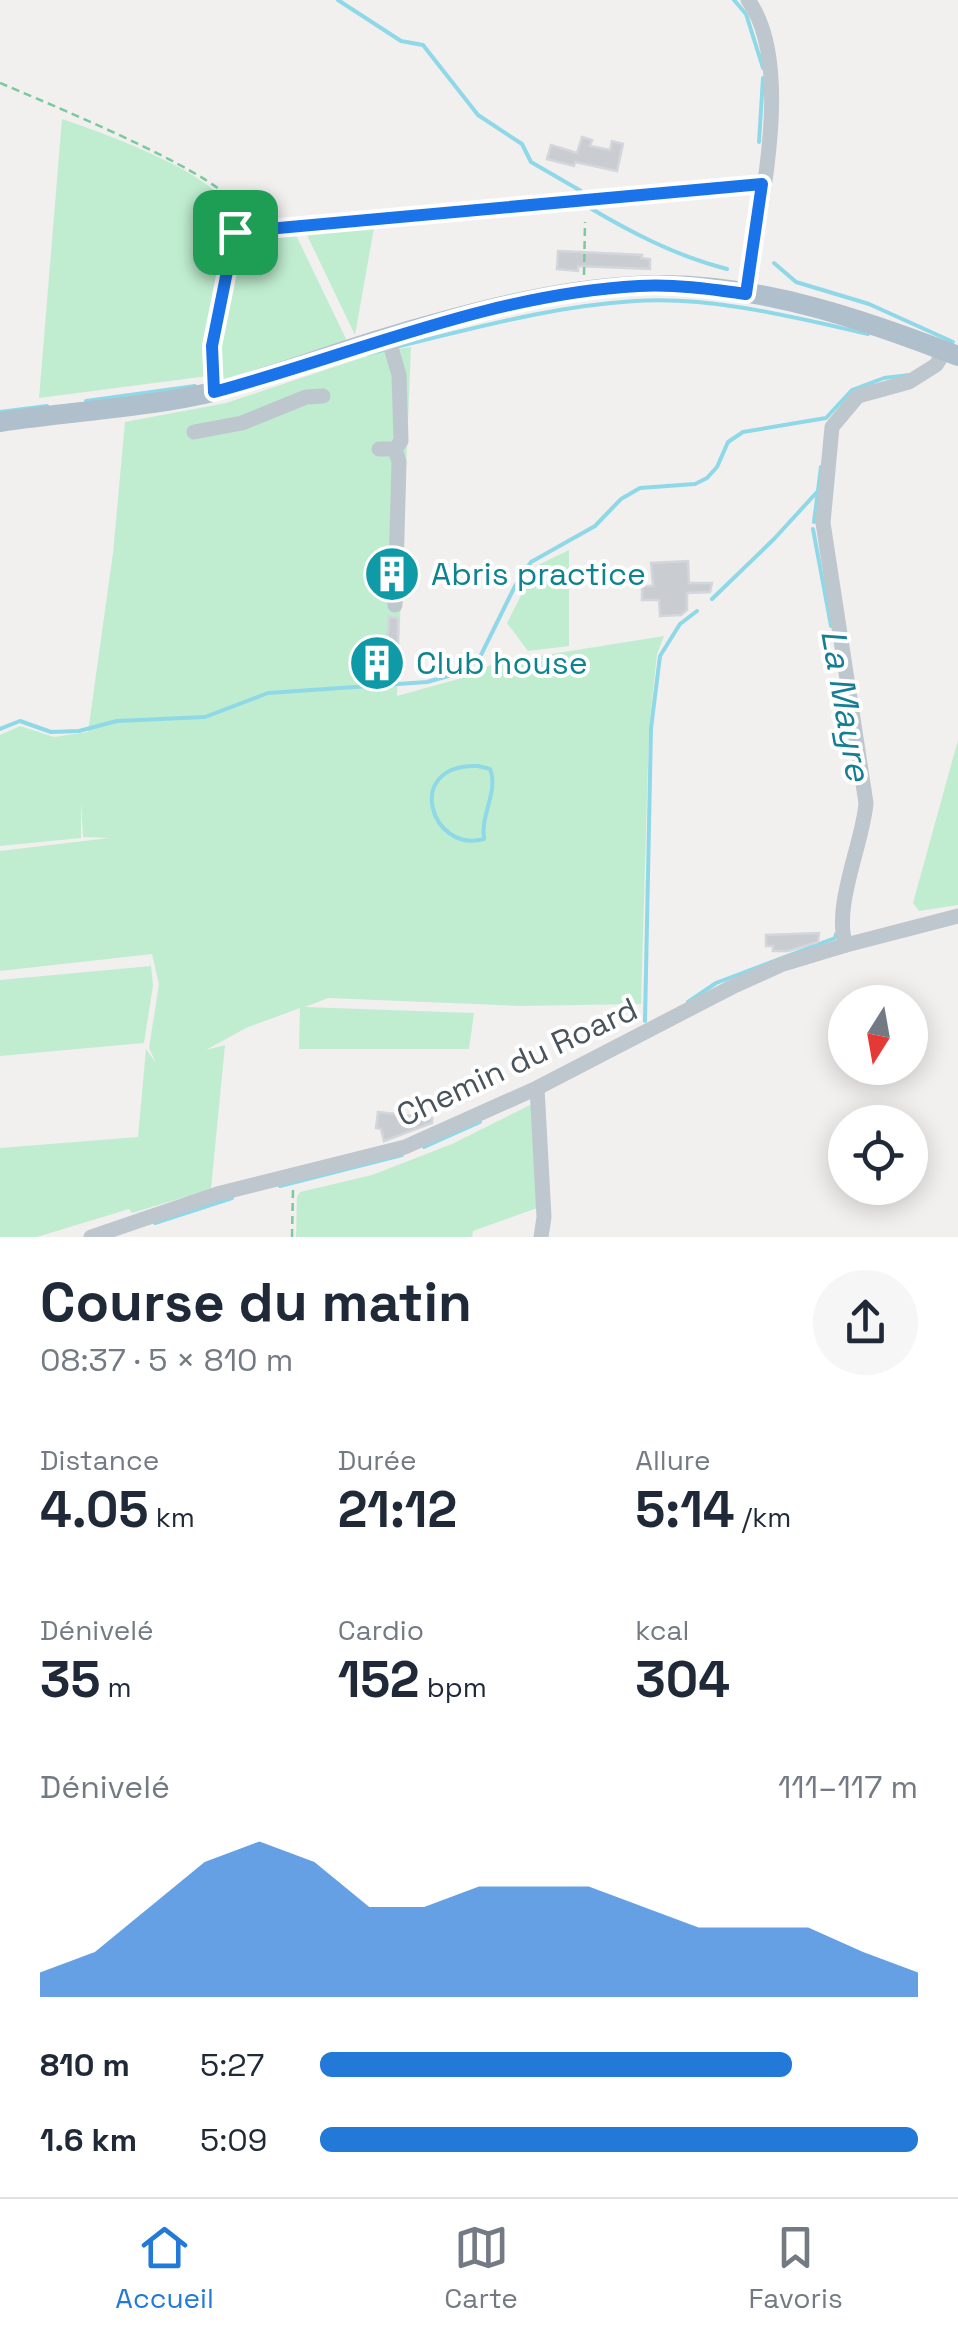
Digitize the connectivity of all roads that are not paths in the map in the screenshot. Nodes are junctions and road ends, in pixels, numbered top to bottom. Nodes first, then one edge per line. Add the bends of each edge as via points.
1 (748, 0) edge
2 (746, 294) junction
3 (388, 336) junction
4 (939, 349) edge
5 (323, 396) dead end
6 (0, 422) edge
7 (194, 432) dead end
8 (396, 605) dead end
9 (958, 916) edge
10 (846, 944) junction
11 (538, 1088) junction
12 (91, 1237) edge
13 (540, 1237) edge

1 - 2 street via 770,56 771,113
2 - 3 main road via 669,286 589,290
2 - 4 main road via 830,312
3 - 6 main road via 214,392
3 - 8 street via 399,375 401,441 387,449 398,462
4 - 10 street via 936,365 909,382 858,396 832,426 823,523 866,804 848,884
5 - 7 street
9 - 10 street, Chemin du Roard
10 - 11 street, Chemin du Roard via 732,986
11 - 12 street, Chemin du Roard via 405,1147 217,1194
11 - 13 street

